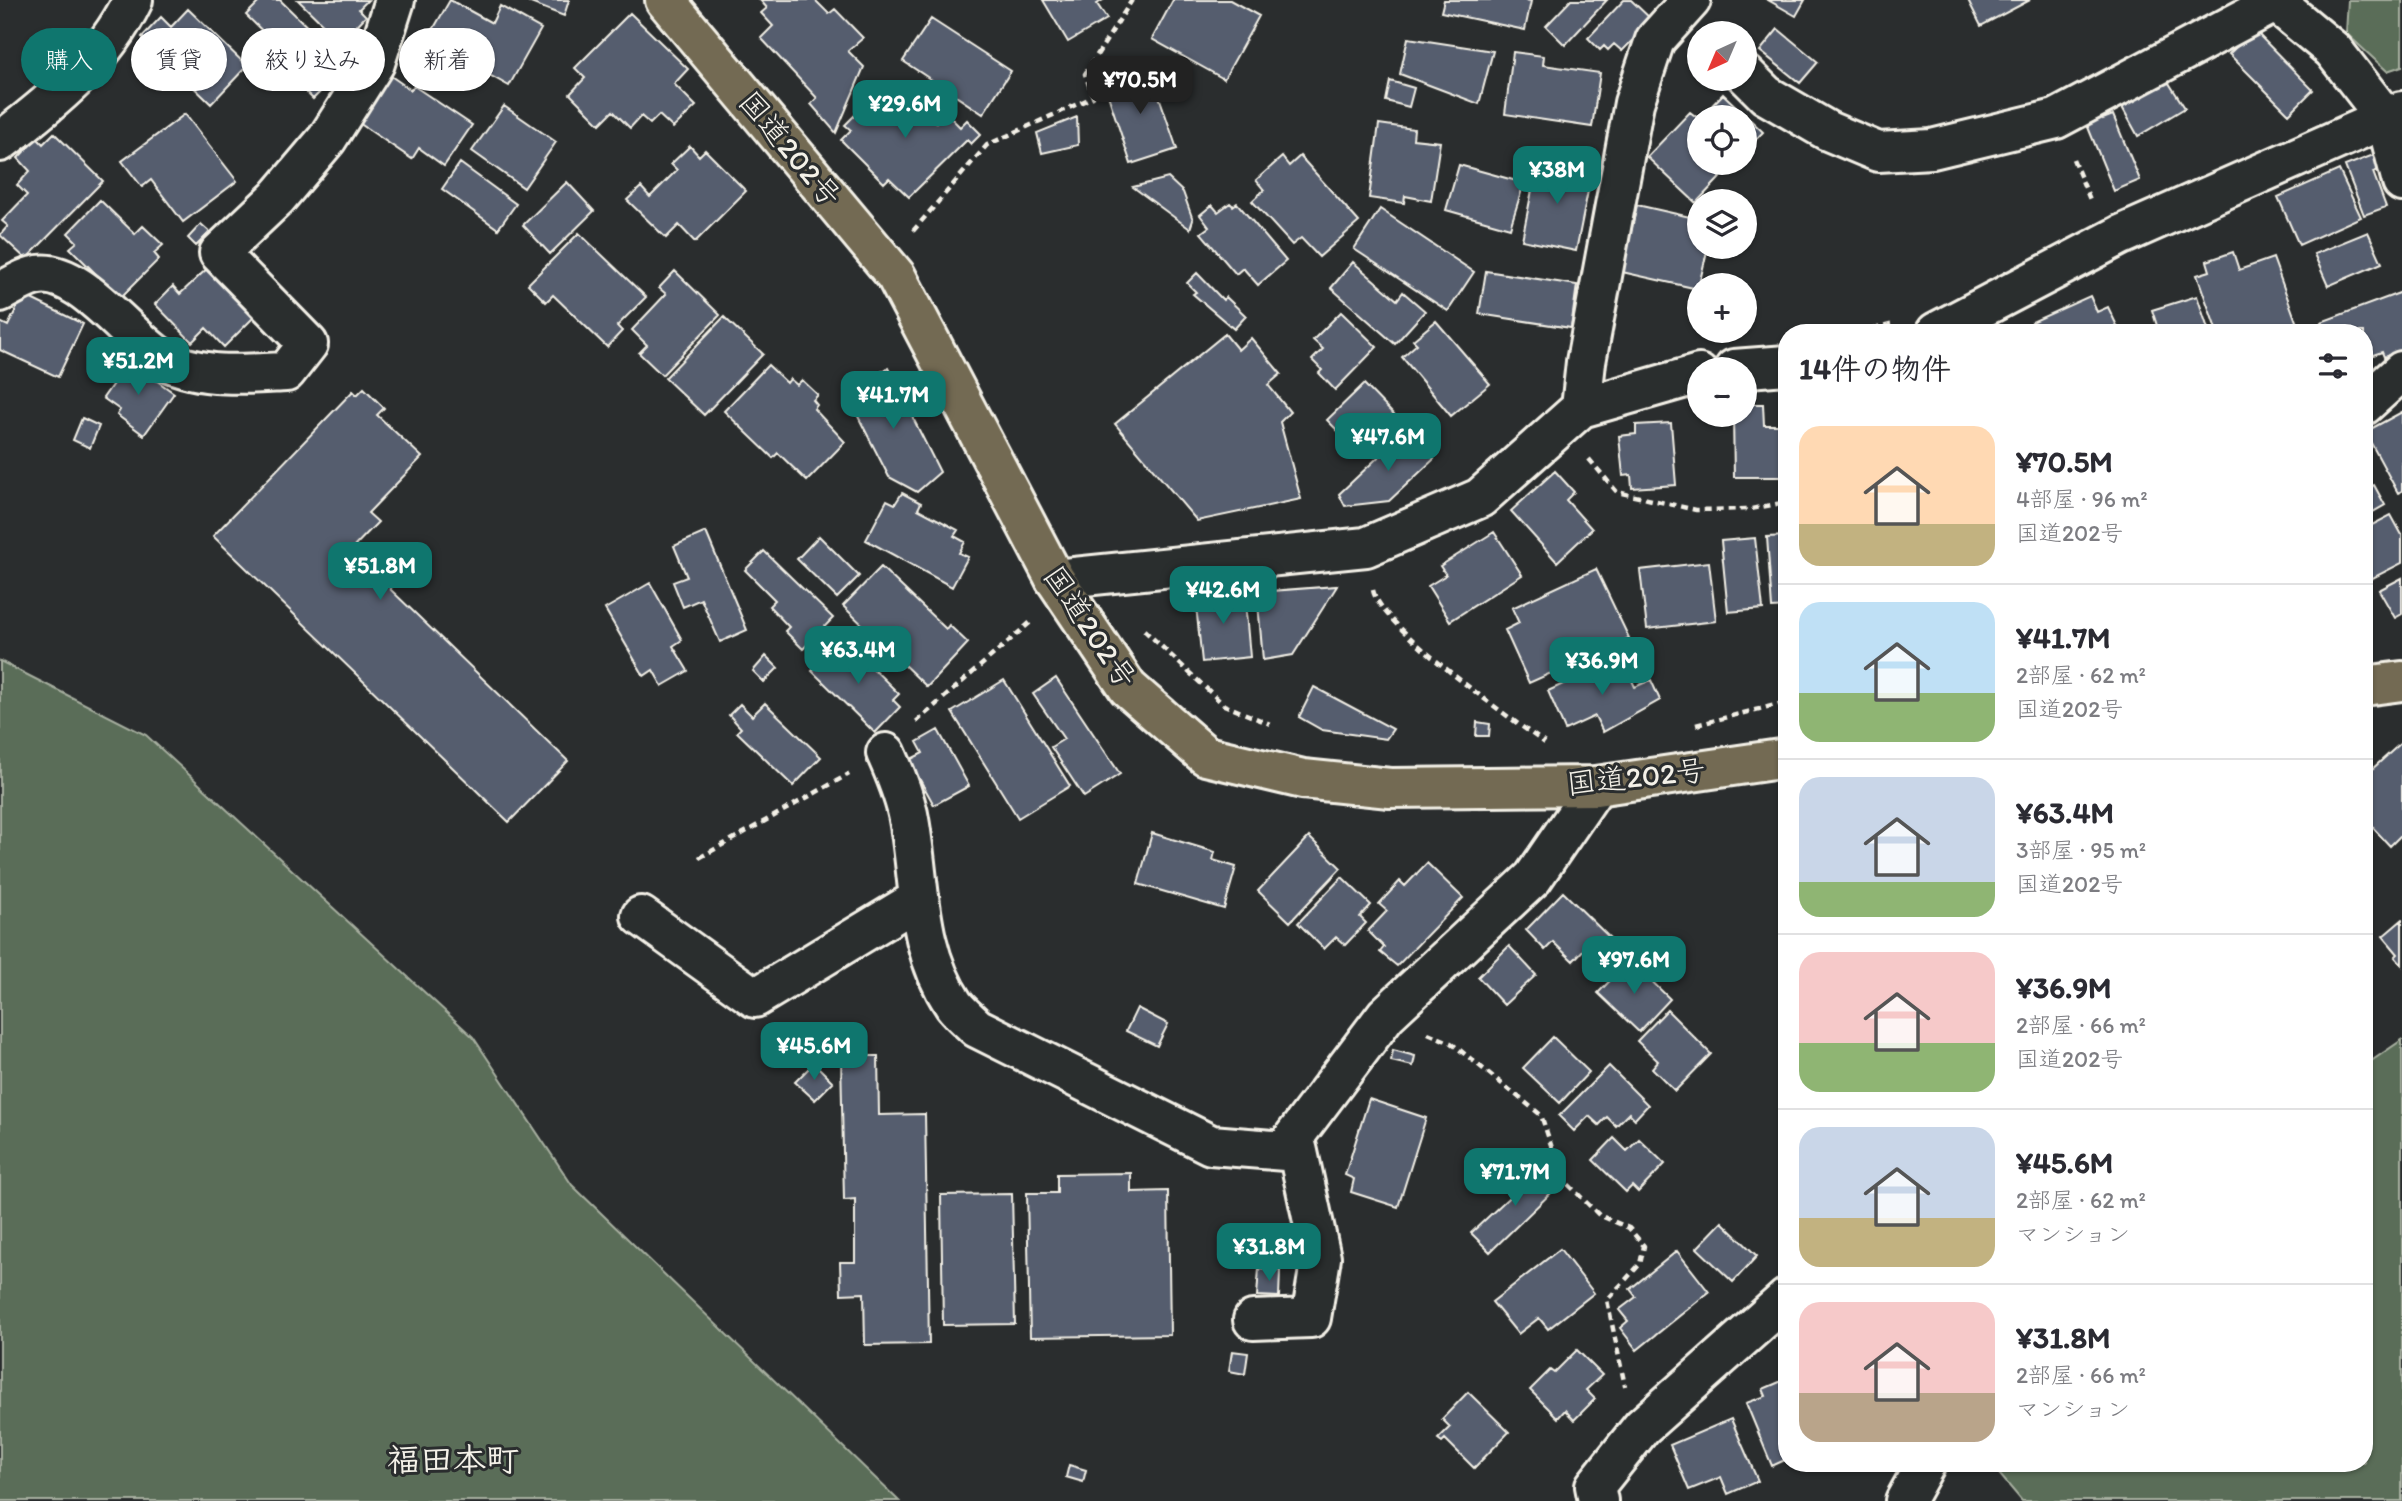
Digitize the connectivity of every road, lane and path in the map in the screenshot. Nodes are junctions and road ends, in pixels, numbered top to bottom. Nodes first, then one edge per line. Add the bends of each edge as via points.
1 (133, 0) edge
2 (395, 0) edge
3 (665, 0) edge
4 (1132, 0) edge
5 (2277, 1) edge
6 (1686, 11) edge
7 (1757, 86) edge
8 (2393, 114) edge
9 (2056, 119) junction
10 (0, 142) edge
11 (2402, 182) edge
12 (2092, 206) dead end
13 (886, 264) junction
14 (0, 292) edge
15 (1951, 324) edge
16 (1778, 366) edge
17 (1757, 367) edge
18 (2402, 371) edge
19 (1687, 378) edge
20 (2373, 397) edge
21 (1571, 417) junction
22 (1778, 504) edge
23 (1366, 547) junction
24 (1055, 579) junction
25 (1135, 620) dead end
26 (2402, 681) edge
27 (2373, 685) edge
28 (1778, 704) edge
29 (1689, 727) dead end
30 (1281, 729) dead end
31 (1551, 748) dead end
32 (886, 753) dead end
33 (1778, 759) edge
34 (1596, 786) junction
35 (917, 900) junction
36 (641, 916) dead end
37 (1385, 1015) junction
38 (1298, 1152) junction
39 (1778, 1306) edge
40 (1253, 1320) dead end
41 (1642, 1427) junction
42 (1921, 1472) edge
43 (1598, 1501) edge
44 (1905, 1501) edge

1 - 10 street via 97,55 57,98
2 - 14 street via 374,63 327,139 277,198 219,253 308,344 286,372 231,374 184,368 160,357 70,281 36,275
3 - 13 highway, 国道202号
4 - 13 path via 1085,74 1093,97 987,145
5 - 8 street via 2333,50
5 - 9 street
6 - 21 street via 1655,40 1634,103 1586,362
7 - 9 street via 1828,131 1878,152 1932,149
8 - 11 street
8 - 15 street via 2121,234
9 - 12 path
13 - 24 highway, 国道202号
16 - 17 street
18 - 20 street
19 - 21 street
21 - 22 path via 1617,492 1696,510
21 - 23 street via 1480,498
23 - 24 street
23 - 31 path via 1374,597 1392,618 1467,688
24 - 34 highway, 国道202号 via 1128,688 1206,756 1303,779 1390,788
25 - 30 path via 1224,705
26 - 27 highway
28 - 29 path
32 - 35 street via 908,814
33 - 34 highway, 国道202号
34 - 37 street via 1533,878
35 - 36 street via 755,998
35 - 38 street via 932,959 955,1005 977,1028 1211,1145
37 - 38 street via 1294,1137
37 - 41 path via 1451,1043 1541,1115 1562,1178 1599,1215 1629,1228 1644,1246 1640,1264 1607,1300 1630,1407
38 - 40 street via 1321,1258 1311,1318
39 - 41 street
41 - 43 street via 1595,1486
42 - 44 street

